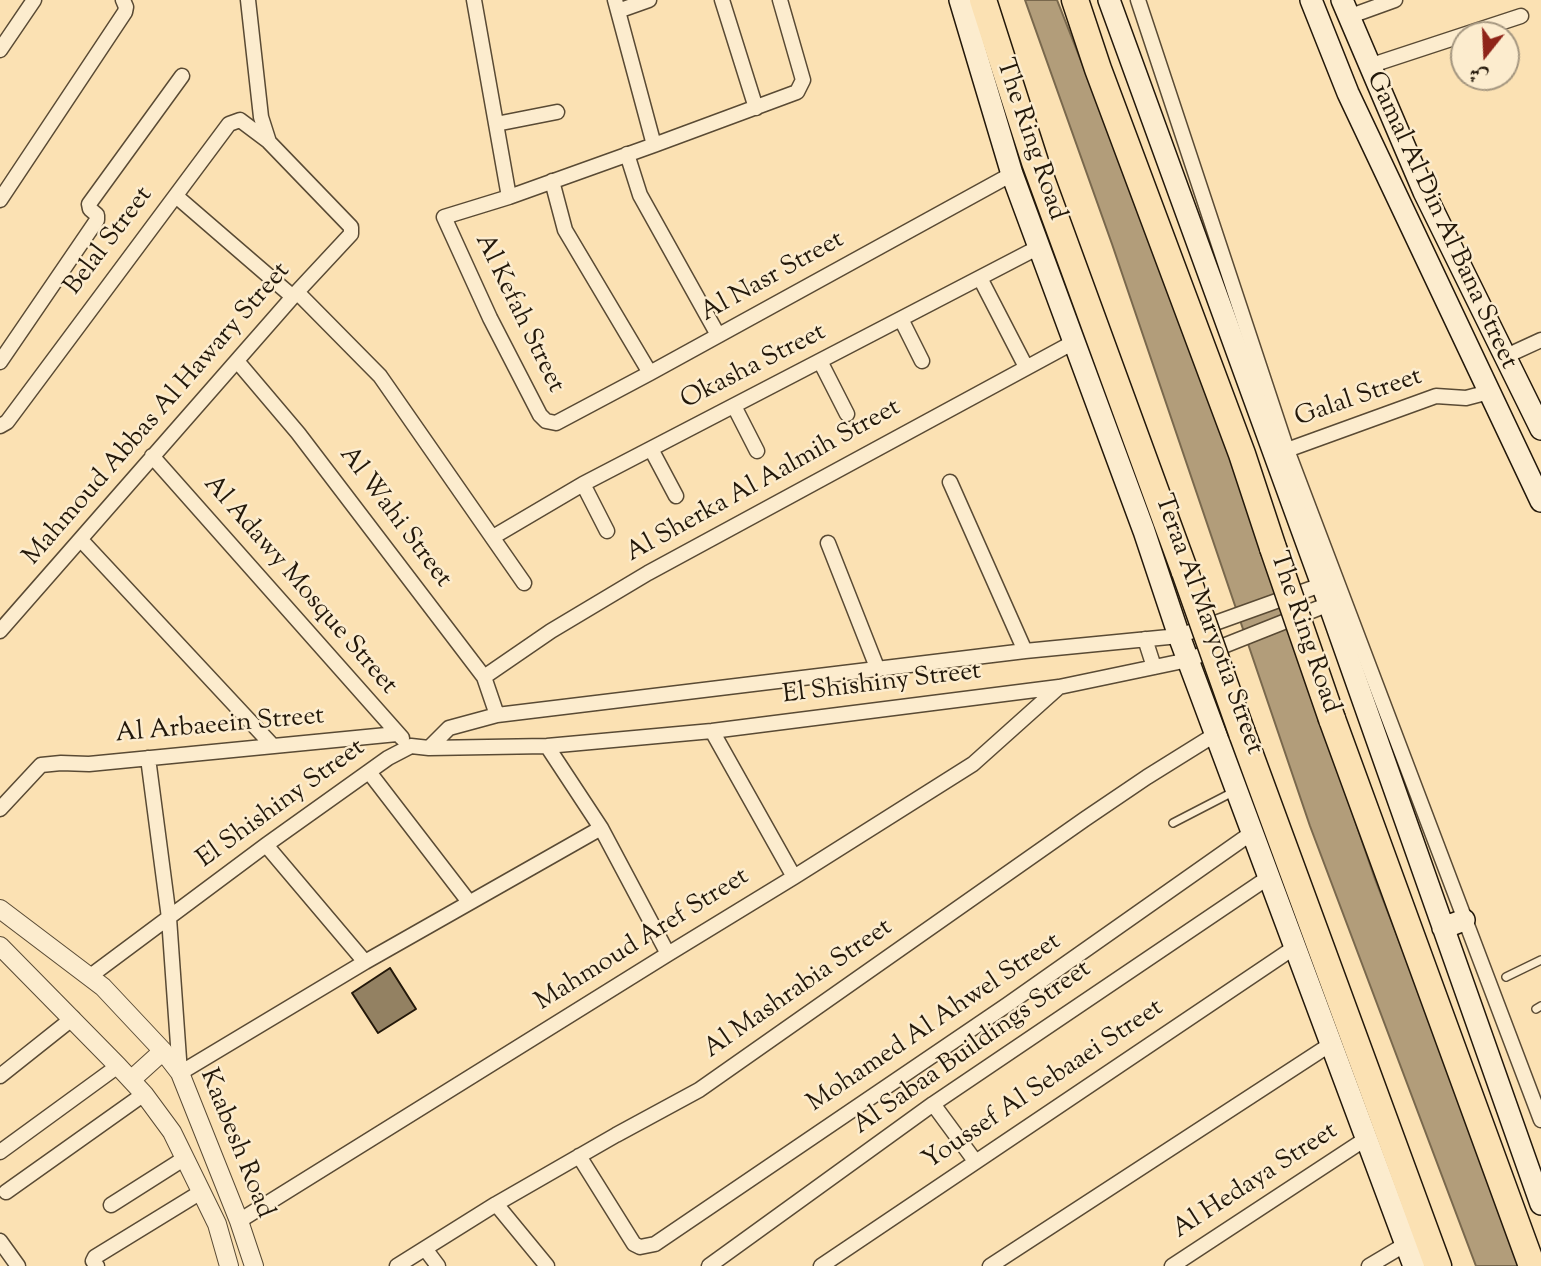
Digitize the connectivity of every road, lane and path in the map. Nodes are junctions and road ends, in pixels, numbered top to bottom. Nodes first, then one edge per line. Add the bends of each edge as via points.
1 (123, 0) edge
2 (247, 0) edge
3 (474, 0) edge
4 (649, 0) edge
5 (722, 0) edge
6 (780, 0) edge
7 (960, 0) edge
8 (983, 0) edge
9 (1075, 0) edge
10 (1109, 0) edge
11 (1138, 0) edge
12 (1311, 0) edge
13 (1395, 0) edge
14 (25, 3) edge
15 (617, 6) edge
16 (1345, 8) edge
17 (1521, 16) dead end
18 (0, 50) edge
19 (1369, 66) junction
20 (182, 76) dead end
21 (756, 108) junction
22 (557, 112) dead end
23 (496, 124) junction
24 (269, 142) junction
25 (654, 145) junction
26 (627, 154) junction
27 (1013, 174) junction
28 (552, 181) junction
29 (176, 196) junction
30 (509, 197) junction
31 (0, 200) edge
32 (1040, 247) junction
33 (980, 278) junction
34 (295, 294) junction
35 (901, 319) junction
36 (718, 335) junction
37 (1541, 340) edge
38 (1074, 342) junction
39 (1504, 357) junction
40 (237, 361) junction
41 (820, 361) junction
42 (922, 361) dead end
43 (0, 362) edge
44 (1026, 367) junction
45 (650, 373) junction
46 (1489, 392) junction
47 (1535, 403) edge
48 (734, 406) junction
49 (847, 414) dead end
50 (556, 423) joint
51 (0, 426) edge
52 (1541, 429) edge
53 (651, 449) junction
54 (1287, 450) junction
55 (757, 452) dead end
56 (152, 456) junction
57 (950, 482) dead end
58 (583, 484) junction
59 (676, 496) dead end
60 (1541, 501) edge
61 (607, 531) dead end
62 (493, 537) junction
63 (81, 540) junction
64 (828, 543) dead end
65 (524, 583) dead end
66 (1320, 596) junction
67 (0, 631) edge
68 (1186, 634) junction
69 (1145, 639) junction
70 (1026, 651) junction
71 (1194, 657) junction
72 (1154, 667) junction
73 (878, 670) junction
74 (484, 677) junction
75 (1059, 687) junction
76 (497, 715) junction
77 (712, 731) junction
78 (397, 734) junction
79 (1216, 734) junction
80 (273, 746) junction
81 (411, 746) junction
82 (547, 746) junction
83 (429, 748) junction
84 (148, 758) junction
85 (369, 772) junction
86 (1237, 790) junction
87 (0, 809) edge
88 (1173, 823) dead end
89 (601, 828) junction
90 (1253, 832) junction
91 (266, 845) junction
92 (794, 877) junction
93 (1269, 877) junction
94 (469, 902) junction
95 (0, 909) edge
96 (169, 918) junction
97 (1464, 920) junction
98 (1443, 928) junction
99 (1295, 947) junction
100 (2, 951) edge
101 (668, 954) junction
102 (1541, 960) edge
103 (365, 962) junction
104 (89, 977) junction
105 (1506, 977) dead end
106 (72, 1018) junction
107 (1331, 1044) junction
108 (163, 1051) junction
109 (118, 1066) junction
110 (180, 1073) junction
111 (0, 1076) edge
112 (131, 1080) junction
113 (1536, 1090) edge
114 (144, 1094) junction
115 (933, 1104) junction
116 (1541, 1120) edge
117 (1367, 1138) junction
118 (0, 1152) edge
119 (579, 1156) junction
120 (185, 1158) junction
121 (975, 1161) junction
122 (6, 1192) dead end
123 (201, 1192) junction
124 (496, 1204) junction
125 (1541, 1204) edge
126 (111, 1205) dead end
127 (239, 1221) junction
128 (0, 1241) edge
129 (1406, 1244) junction
130 (426, 1250) junction
131 (96, 1265) edge
132 (18, 1266) edge
133 (229, 1266) edge
134 (254, 1266) edge
135 (397, 1266) edge
136 (438, 1266) edge
137 (547, 1266) edge
138 (709, 1266) edge
139 (821, 1266) edge
140 (990, 1266) edge
141 (1172, 1266) edge
142 (1369, 1266) edge
143 (1414, 1266) edge
144 (1438, 1266) edge
145 (1532, 1266) edge

1 - 31 street via 125,12
2 - 24 street via 261,117
3 - 23 street
4 - 15 street
5 - 21 street
6 - 21 street via 802,84 797,92
7 - 27 main road, Teraa Al Maryotia Street
8 - 144 highway, The Ring Road, bridge via 1035,162
9 - 145 highway, The Ring Road, bridge
10 - 66 main road
11 - 54 street
12 - 46 main road, Gamal Al Din Al Bana Street via 1348,93
13 - 16 street
14 - 18 street
15 - 25 street
16 - 19 main road, Gamal Al Din Al Bana Street
17 - 19 street
19 - 39 main road, Gamal Al Din Al Bana Street
20 - 43 street via 89,204 97,220
21 - 25 street
22 - 23 street
23 - 30 street
24 - 29 street, Belal Street via 244,122 232,121
24 - 34 street, Mahmoud Abbas Al Hawary Street via 352,231
25 - 26 street
26 - 28 street
26 - 36 street via 640,195
27 - 32 main road, Teraa Al Maryotia Street
27 - 36 street, Al Nasr Street
28 - 30 street
28 - 45 street via 565,230
29 - 34 street
29 - 51 street, Belal Street
30 - 50 street, Al Kefah Street via 444,217 540,415 550,424
32 - 33 street, Okasha Street
32 - 38 main road, Teraa Al Maryotia Street
33 - 35 street, Okasha Street
33 - 44 street
34 - 40 street, Mahmoud Abbas Al Hawary Street
34 - 62 street via 380,376
35 - 41 street, Okasha Street
35 - 42 street
36 - 45 street, Al Nasr Street
37 - 39 street
38 - 44 street, Al Sherka Al Aalmih Street
38 - 68 main road, Teraa Al Maryotia Street
39 - 47 main road, Gamal Al Din Al Bana Street
40 - 56 street, Mahmoud Abbas Al Hawary Street
40 - 74 street, Al Wahi Street via 298,433
41 - 48 street, Okasha Street
41 - 49 street
44 - 74 street, Al Sherka Al Aalmih Street via 648,573
45 - 50 street, Al Nasr Street
46 - 54 street, Galal Street via 1466,398 1436,396
46 - 60 main road, Gamal Al Din Al Bana Street
47 - 52 main road, Gamal Al Din Al Bana Street
48 - 53 street, Okasha Street
48 - 55 street
53 - 58 street, Okasha Street
53 - 59 street
54 - 97 street
56 - 63 street, Mahmoud Abbas Al Hawary Street
56 - 78 street, Al Adawy Mosque Street
57 - 70 street
58 - 61 street
58 - 62 street, Okasha Street
62 - 65 street
63 - 67 street, Mahmoud Abbas Al Hawary Street
63 - 80 street
64 - 73 street
66 - 68 street, El Shishiny Street, bridge
66 - 71 street, El Shishiny Street, bridge
66 - 98 main road
68 - 69 street, El Shishiny Street
68 - 71 main road, Teraa Al Maryotia Street
69 - 70 street, El Shishiny Street
69 - 72 street
70 - 73 street, El Shishiny Street
71 - 72 street, El Shishiny Street
71 - 79 main road, Teraa Al Maryotia Street
72 - 75 street, El Shishiny Street
73 - 76 street, El Shishiny Street
74 - 76 street, Al Wahi Street
75 - 77 street, El Shishiny Street
75 - 92 street, Mahmoud Aref Street via 973,764
76 - 83 street, El Shishiny Street via 449,729
77 - 82 street, El Shishiny Street
77 - 92 street
78 - 80 street, Al Arbaeein Street
78 - 81 street, Al Adawy Mosque Street
79 - 86 main road, Teraa Al Maryotia Street
79 - 119 street, Al Mashrabia Street via 1085,818 699,1090
80 - 84 street, Al Arbaeein Street
81 - 83 street, El Shishiny Street
81 - 85 street, El Shishiny Street
82 - 83 street, El Shishiny Street
82 - 89 street
84 - 87 street, Al Arbaeein Street via 41,765
84 - 96 street, El Shishiny Street
85 - 91 street, El Shishiny Street
85 - 94 street
86 - 88 lane
86 - 90 main road, Teraa Al Maryotia Street
89 - 94 street
89 - 101 street
90 - 93 main road, Teraa Al Maryotia Street
90 - 119 street, Mohamed Al Ahwel Street via 655,1244 640,1247 630,1239
91 - 96 street, El Shishiny Street
91 - 103 street
92 - 101 street, Mahmoud Aref Street
93 - 99 main road, Teraa Al Maryotia Street
93 - 115 street, Al Sabaa Buildings Street
94 - 103 street
95 - 104 street, Kaabesh Road
96 - 104 street, El Shishiny Street
96 - 110 street, El Shishiny Street
97 - 98 main road
97 - 113 street
98 - 125 main road
99 - 107 main road, Teraa Al Maryotia Street
99 - 121 street, Youssef Al Sebaaei Street
100 - 106 street, Kaabesh Road
101 - 127 street, Mahmoud Aref Street
102 - 105 lane
103 - 110 street
104 - 108 street, Kaabesh Road
106 - 109 street, Kaabesh Road
106 - 111 street
107 - 117 main road, Teraa Al Maryotia Street
107 - 140 street
108 - 110 street, Kaabesh Road
108 - 112 street
109 - 112 street, Kaabesh Road
109 - 118 street
110 - 127 street, Kaabesh Road
112 - 114 street, Kaabesh Road
113 - 116 street
114 - 120 street, Kaabesh Road
114 - 122 street
115 - 121 street
115 - 138 street, Al Sabaa Buildings Street
117 - 129 main road, Teraa Al Maryotia Street
117 - 141 street, Al Hedaya Street
119 - 124 street, Al Mashrabia Street
120 - 123 street, Kaabesh Road
120 - 126 street
121 - 139 street, Youssef Al Sebaaei Street
123 - 131 street via 95,1256
123 - 133 street, Kaabesh Road via 217,1224
124 - 130 street, Al Mashrabia Street
124 - 137 street
127 - 134 street, Kaabesh Road
128 - 132 street
129 - 142 street
129 - 143 main road, Teraa Al Maryotia Street
130 - 135 street, Al Mashrabia Street
130 - 136 street

